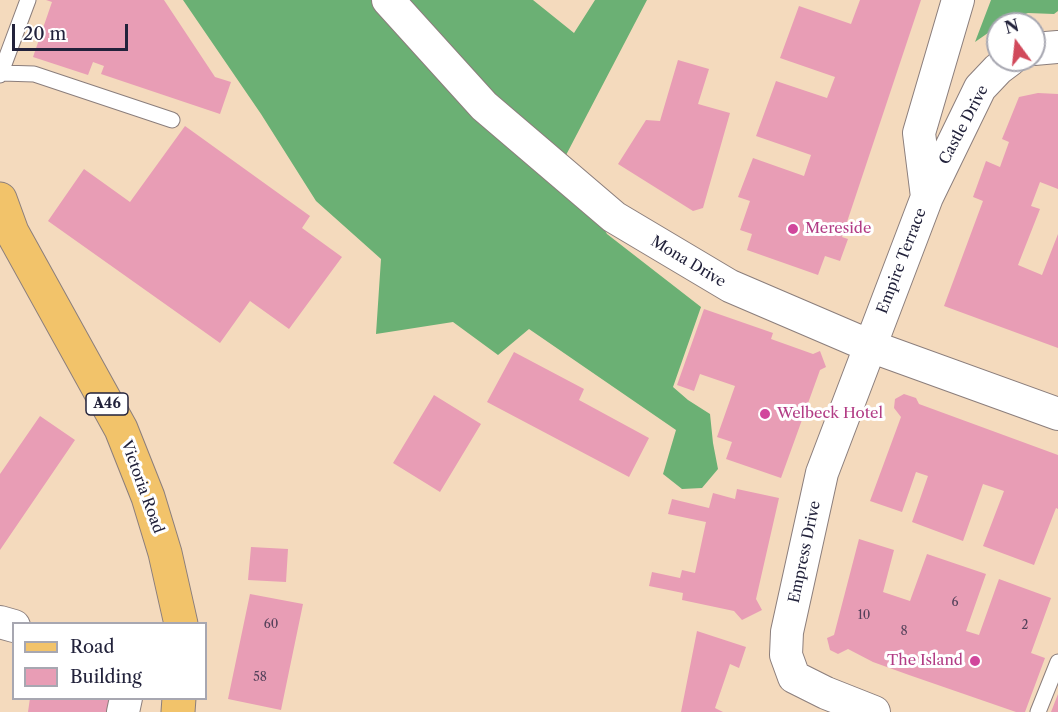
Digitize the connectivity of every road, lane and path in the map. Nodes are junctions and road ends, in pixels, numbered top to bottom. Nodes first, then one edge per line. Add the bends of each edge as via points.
1 (28, 0) edge
2 (388, 0) edge
3 (958, 0) edge
4 (995, 72) edge
5 (1, 74) edge
6 (172, 120) dead end
7 (927, 197) junction
8 (0, 199) edge
9 (6, 237) edge
10 (870, 346) junction
11 (1058, 414) edge
12 (180, 622) edge
13 (1058, 662) edge
14 (874, 712) edge
15 (1038, 712) edge

1 - 5 lane
2 - 10 street, Mona Drive via 484,106 614,217 730,286
3 - 7 street, Empire Terrace via 919,133
4 - 7 street, Castle Drive via 980,88
5 - 6 lane via 34,74
7 - 10 street, Empire Terrace
8 - 9 main road, Victoria Road / A46
9 - 12 main road, Victoria Road / A46 via 121,429 165,553
10 - 11 street, Mona Drive
10 - 14 street, Empress Drive via 822,473 787,632 786,655 794,677
13 - 15 lane

